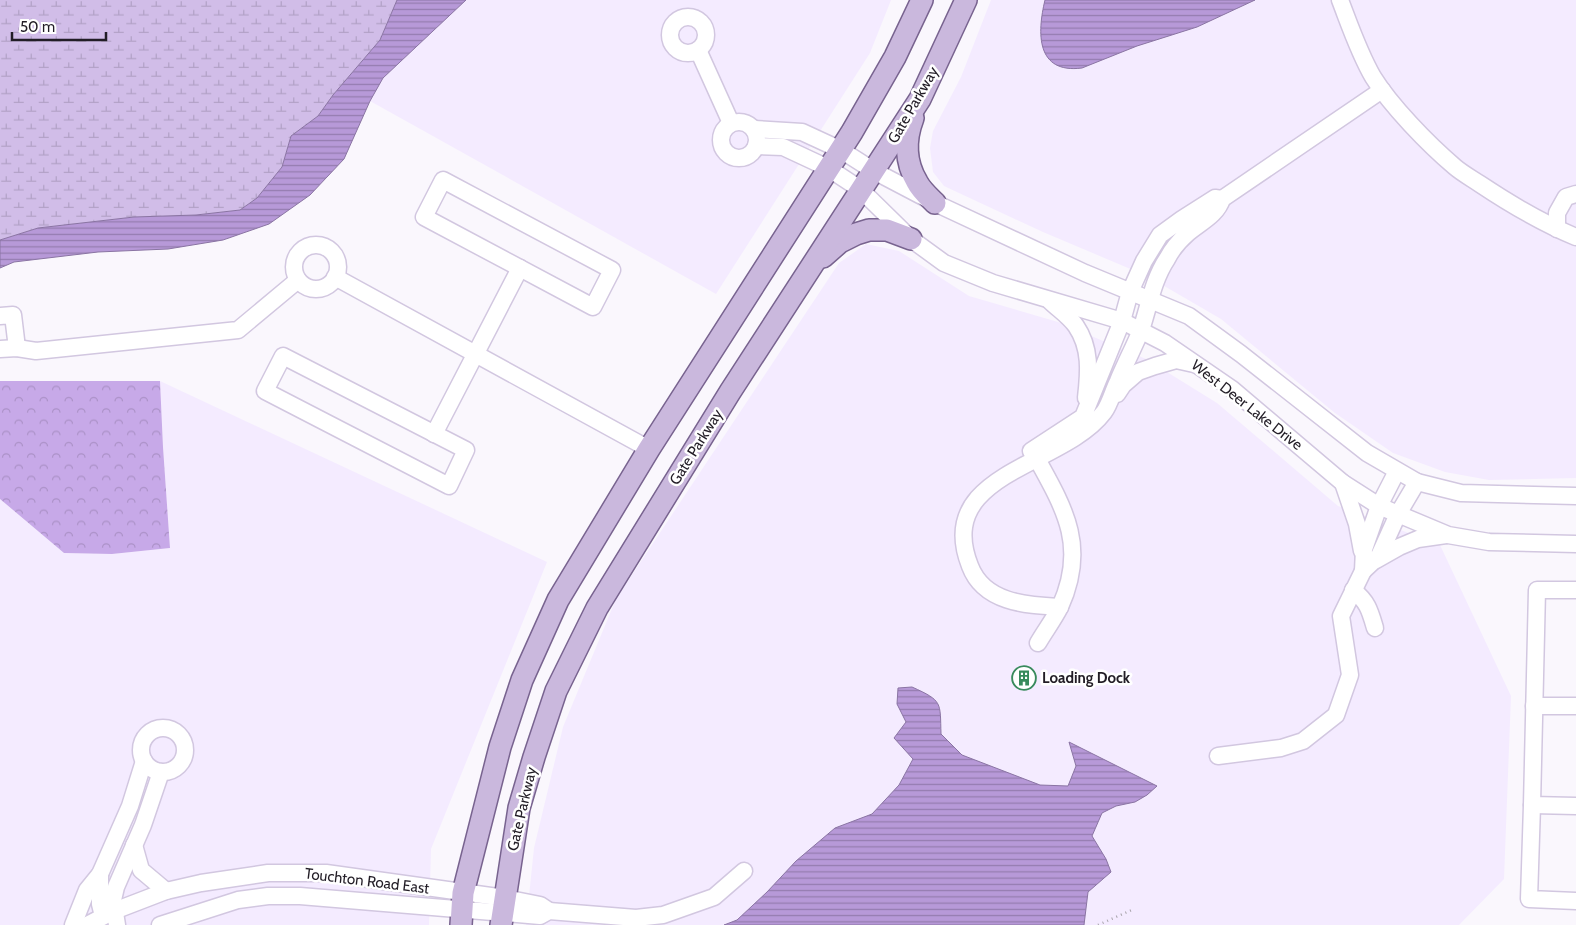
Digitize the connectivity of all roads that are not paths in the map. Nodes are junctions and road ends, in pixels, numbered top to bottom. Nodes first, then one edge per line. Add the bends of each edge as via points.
1 (922, 0) edge
2 (966, 0) edge
3 (1340, 0) edge
4 (698, 50) dead end
5 (1382, 90) junction
6 (920, 99) junction
7 (732, 123) junction
8 (754, 128) junction
9 (756, 146) junction
10 (841, 150) junction
11 (828, 168) junction
12 (874, 171) junction
13 (860, 189) junction
14 (1576, 194) edge
15 (935, 203) junction
16 (1199, 216) junction
17 (1557, 229) junction
18 (1576, 237) edge
19 (911, 239) junction
20 (520, 268) junction
21 (806, 273) junction
22 (335, 277) junction
23 (298, 280) junction
24 (1130, 292) junction
25 (1049, 299) junction
26 (1150, 300) junction
27 (0, 316) edge
28 (1122, 320) junction
29 (1140, 330) junction
30 (18, 348) junction
31 (0, 350) edge
32 (475, 354) junction
33 (1196, 364) junction
34 (1104, 412) junction
35 (1083, 417) junction
36 (434, 434) junction
37 (650, 449) junction
38 (1034, 455) junction
39 (1397, 471) junction
40 (1417, 482) junction
41 (1343, 483) junction
42 (1576, 496) edge
43 (1379, 506) junction
44 (1398, 514) junction
45 (1448, 535) junction
46 (1576, 544) edge
47 (1366, 564) junction
48 (1354, 590) junction
49 (1576, 590) edge
50 (1060, 607) junction
51 (1375, 628) dead end
52 (1038, 643) dead end
53 (1534, 706) junction
54 (1576, 706) edge
55 (1218, 756) dead end
56 (144, 761) junction
57 (161, 772) junction
58 (1532, 805) junction
59 (1576, 806) edge
60 (134, 845) junction
61 (744, 871) dead end
62 (100, 874) junction
63 (166, 892) junction
64 (1576, 901) edge
65 (462, 909) edge
66 (503, 912) edge
67 (111, 918) edge
68 (165, 924) edge
69 (73, 925) edge
70 (87, 925) edge

1 - 10 main road via 895,57
2 - 6 main road, Gate Parkway
3 - 5 street via 1353,36
4 - 7 street
5 - 16 street via 1222,199 1215,198
5 - 17 street via 1455,167
6 - 12 main road, Gate Parkway
6 - 15 main road via 909,129 907,149 917,183
7 - 8 street via 744,122
7 - 9 street via 726,126 721,137 727,153 743,158
8 - 9 street
8 - 10 street via 802,132
9 - 11 street, West Deer Lake Drive via 783,147
10 - 11 main road
10 - 12 street
11 - 13 street, West Deer Lake Drive
11 - 37 main road
12 - 13 main road, Gate Parkway
12 - 15 street
13 - 19 street, West Deer Lake Drive
13 - 21 main road, Gate Parkway
14 - 17 street via 1566,198 1557,214
15 - 24 street
16 - 24 street via 1160,235
16 - 26 street via 1170,254
17 - 18 street
19 - 21 main road via 887,230 856,234 840,242
19 - 25 street, West Deer Lake Drive via 944,263 993,283
20 - 20 street via 593,307 612,270 443,180 424,217
20 - 32 street
21 - 66 main road, Gate Parkway via 597,608 560,682 519,808
22 - 23 street via 317,289
22 - 23 street via 337,263 331,251 311,245 299,252 295,259
22 - 32 street
23 - 30 street via 238,330 36,351
24 - 26 street
24 - 28 street
25 - 28 street, West Deer Lake Drive
25 - 35 street via 1075,324 1084,342 1089,361
26 - 29 street
26 - 39 street via 1189,316 1367,453
27 - 30 street via 13,314
28 - 29 street, West Deer Lake Drive
28 - 35 street
29 - 33 street, West Deer Lake Drive
29 - 34 street
30 - 31 street
32 - 36 street
32 - 37 street
33 - 34 street via 1176,360 1138,372 1123,385
33 - 41 street, West Deer Lake Drive via 1232,389
34 - 38 street via 1087,429
35 - 38 street
36 - 36 street via 466,450 449,486 265,391 282,356
37 - 65 main road via 558,600 522,680 500,747
38 - 50 street via 1059,499 1071,531 1073,556
38 - 50 street via 977,498 965,518 963,546 973,574 1002,600 1030,606
39 - 40 street
39 - 43 street
40 - 42 street via 1461,494
40 - 44 street
41 - 43 street, West Deer Lake Drive
41 - 47 street
43 - 44 street, West Deer Lake Drive
43 - 47 street via 1364,549
44 - 45 street, West Deer Lake Drive
44 - 47 street via 1379,556
45 - 46 street, West Deer Lake Drive via 1489,542
45 - 47 street via 1418,539
47 - 48 street
48 - 51 street via 1364,598
48 - 55 street via 1341,616 1350,675 1336,715 1303,741 1281,748
49 - 53 street via 1537,590
50 - 52 street
53 - 54 street
53 - 58 street
56 - 57 street
56 - 57 street via 141,747 147,734 160,728 174,731 184,742 184,757 175,768
56 - 62 street via 130,806
57 - 60 street
58 - 59 street
58 - 64 street via 1529,899
60 - 63 street via 141,870
60 - 67 street via 116,887
61 - 66 street, Touchton Road East via 714,897 663,915 636,918 549,911 540,916
62 - 67 street via 100,904
62 - 69 street via 87,890
63 - 65 street, Touchton Road East via 268,873 326,873
63 - 67 street, Touchton Road East
65 - 66 street, Touchton Road East
65 - 68 street, Touchton Road East via 268,896 238,900
67 - 70 street, Touchton Road East

